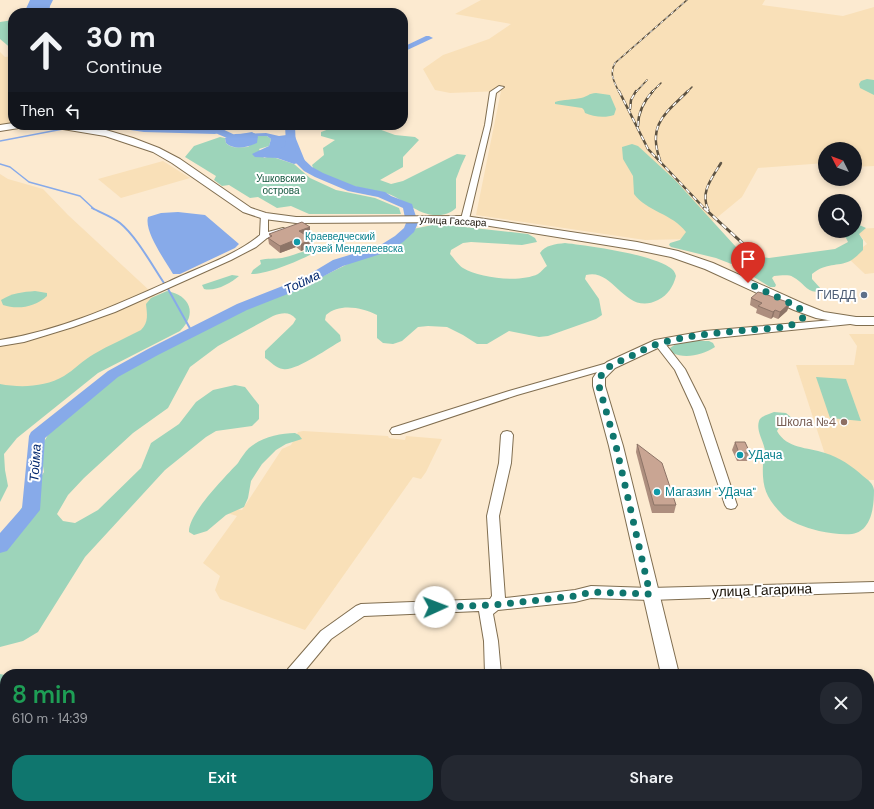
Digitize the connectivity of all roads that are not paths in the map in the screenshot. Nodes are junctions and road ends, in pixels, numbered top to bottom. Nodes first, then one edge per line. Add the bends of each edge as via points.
1 (500, 87) dead end
2 (88, 130) edge
3 (264, 216) junction
4 (465, 219) junction
5 (310, 220) junction
6 (264, 236) junction
7 (798, 307) junction
8 (874, 321) edge
9 (856, 322) junction
10 (786, 327) junction
11 (0, 343) edge
12 (659, 343) junction
13 (611, 365) junction
14 (396, 431) dead end
15 (507, 434) dead end
16 (731, 505) dead end
17 (874, 587) edge
18 (650, 594) junction
19 (494, 605) junction
20 (299, 669) edge
21 (493, 669) edge
22 (669, 669) edge

1 - 4 street via 493,92 488,125
2 - 3 main road, улица Гассара via 130,140 156,150 247,210
3 - 5 main road, улица Гассара
3 - 6 street
4 - 5 main road, улица Гассара
4 - 7 main road, улица Гассара via 674,254 719,270
5 - 6 street
6 - 11 street via 228,258 112,310 20,340
7 - 9 main road, улица Гассара
7 - 10 street via 805,314 804,317
8 - 9 main road, улица Гассара
9 - 10 street
10 - 12 street via 705,335
12 - 13 street
12 - 16 street via 680,369 700,409
13 - 14 street
13 - 18 street via 599,378 599,386 616,446
15 - 19 street via 505,463 493,516 499,597
17 - 18 street, улица Гагарина
18 - 19 street, улица Гагарина via 591,592
18 - 22 street
19 - 20 street, улица Гагарина via 361,610 326,635
19 - 21 street via 486,612

